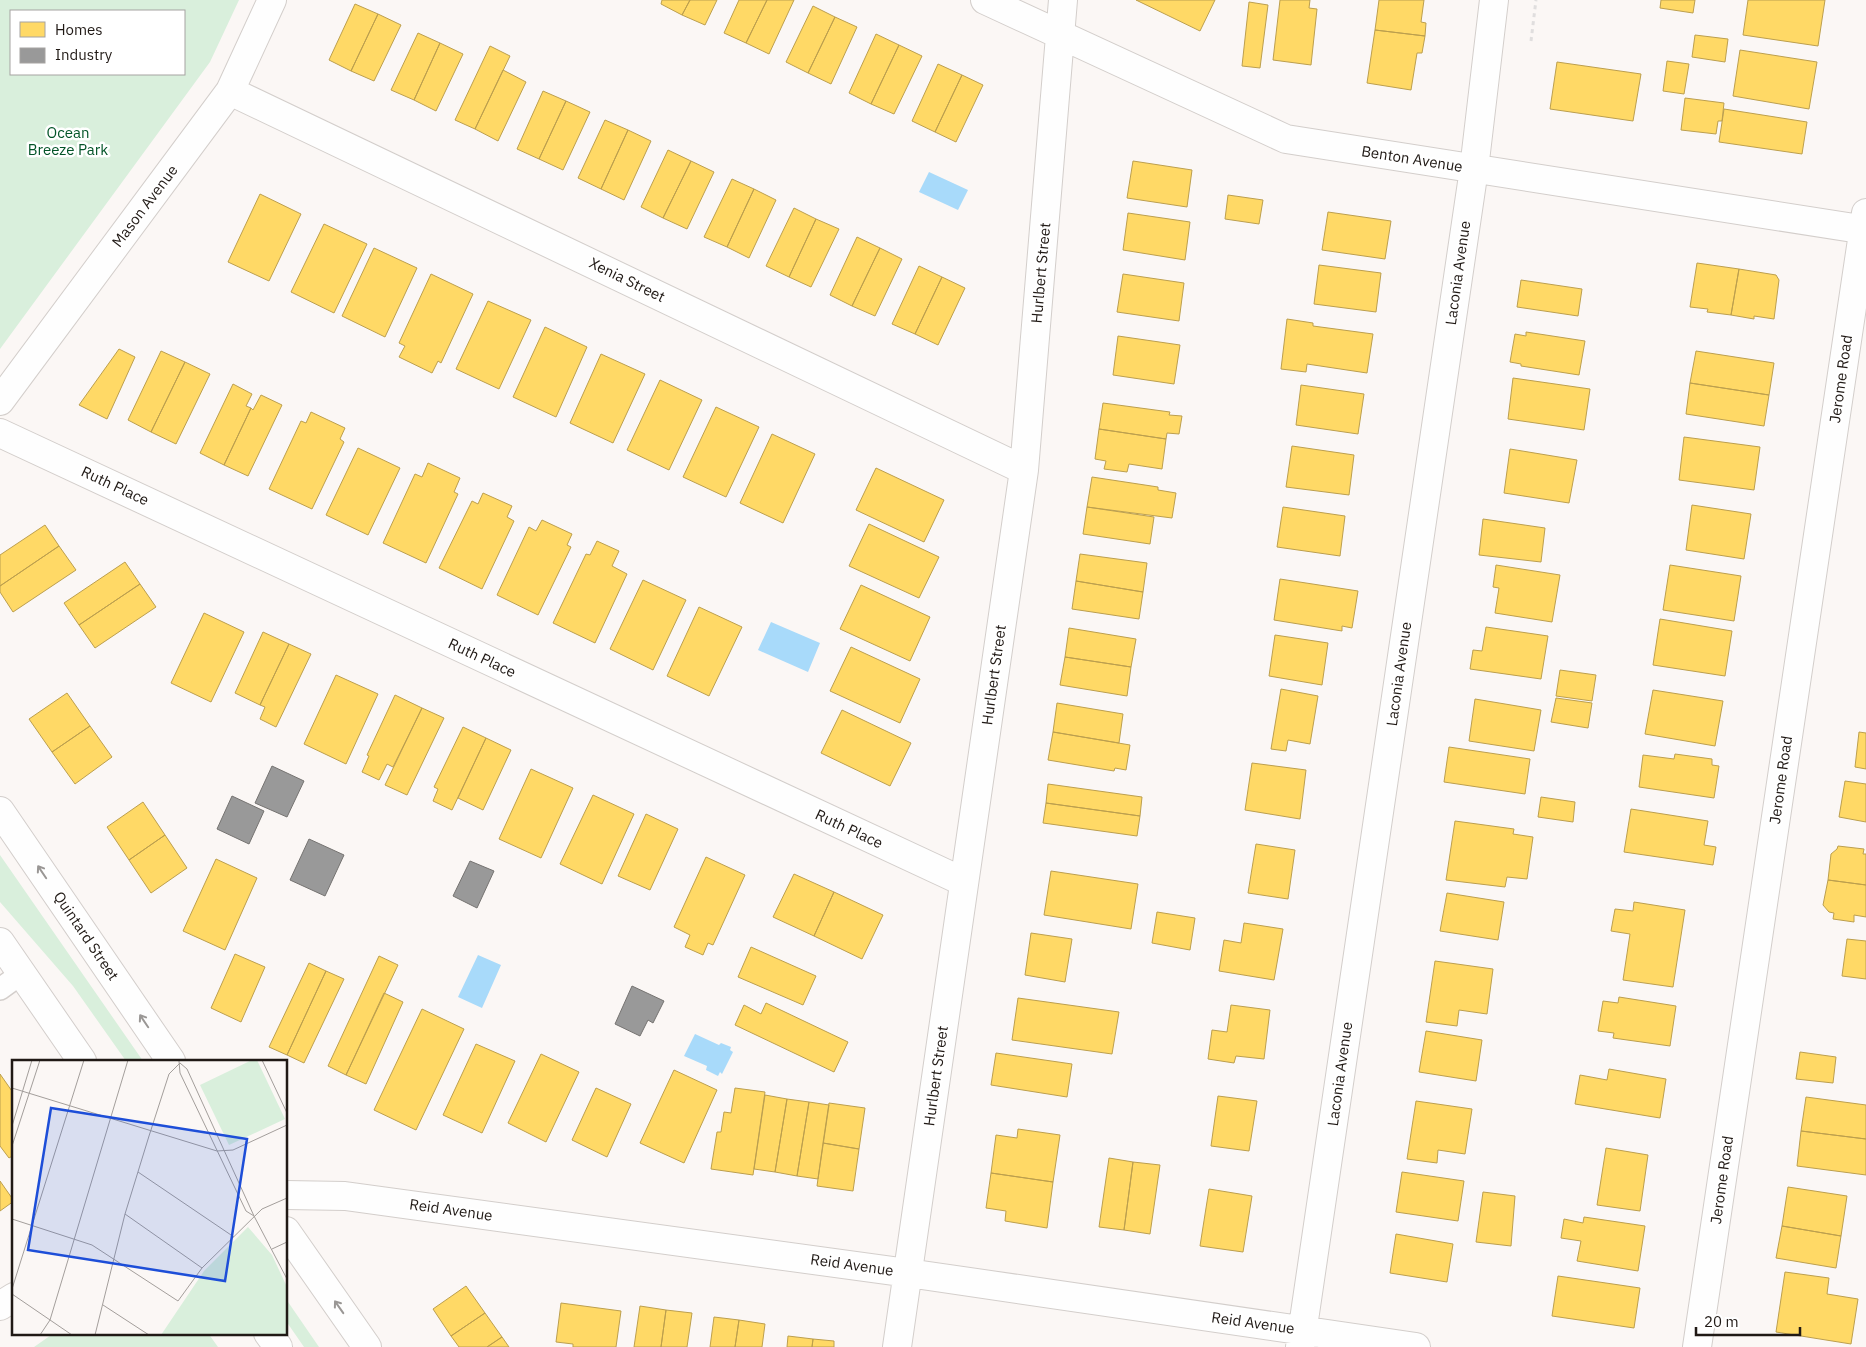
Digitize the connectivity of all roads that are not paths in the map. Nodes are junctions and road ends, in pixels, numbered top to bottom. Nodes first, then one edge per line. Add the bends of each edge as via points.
1 (272, 0) edge
2 (985, 0) edge
3 (1063, 0) edge
4 (1494, 0) edge
5 (1061, 36) junction
6 (230, 91) junction
7 (1474, 169) junction
8 (1865, 224) edge
9 (0, 401) edge
10 (0, 433) edge
11 (1024, 470) junction
12 (0, 811) edge
13 (964, 882) junction
14 (0, 942) edge
15 (11, 981) edge
16 (81, 1060) edge
17 (170, 1060) edge
18 (288, 1195) edge
19 (288, 1234) edge
20 (908, 1273) junction
21 (12, 1298) edge
22 (0, 1306) edge
23 (269, 1334) edge
24 (1301, 1338) edge
25 (278, 1347) edge
26 (367, 1347) edge
27 (896, 1347) edge
28 (1416, 1347) edge
29 (1697, 1347) edge

1 - 6 street, Mason Avenue
2 - 5 street, Benton Avenue
3 - 5 street, Hurlbert Street
4 - 7 street, Laconia Avenue
5 - 7 street, Benton Avenue via 1286,139
5 - 11 street, Hurlbert Street
6 - 9 street, Mason Avenue
6 - 11 street, Xenia Street
7 - 8 street, Benton Avenue
7 - 24 street, Laconia Avenue
8 - 29 street, Jerome Road
10 - 13 street, Ruth Place
11 - 13 street, Hurlbert Street
17 -> 12 street, Quintard Street
13 - 20 street, Hurlbert Street
14 - 15 street
15 - 16 street
18 - 20 street, Reid Avenue via 345,1196
26 -> 19 street
20 - 24 street, Reid Avenue
20 - 27 street, Hurlbert Street
21 - 22 street
23 - 25 street
24 - 28 street, Reid Avenue

